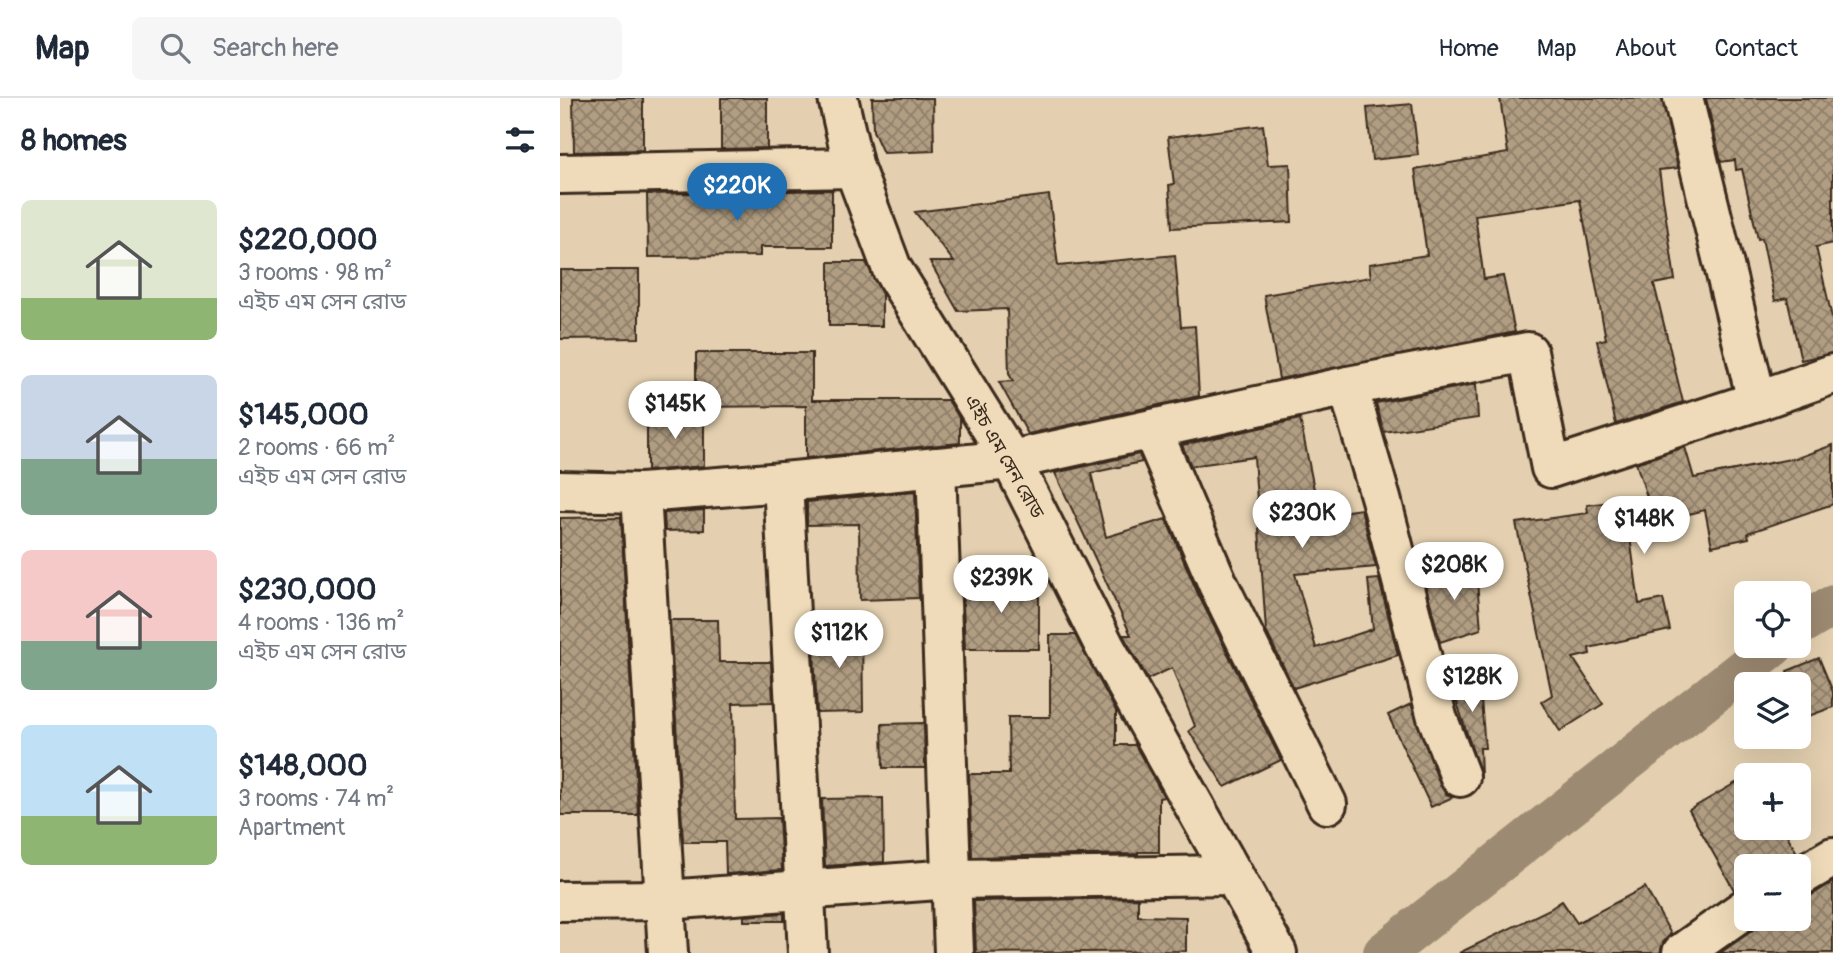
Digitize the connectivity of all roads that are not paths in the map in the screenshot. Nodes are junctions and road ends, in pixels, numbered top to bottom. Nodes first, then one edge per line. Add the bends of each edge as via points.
1 (838, 98) edge
2 (1683, 98) edge
3 (854, 168) junction
4 (560, 174) edge
5 (1833, 374) edge
6 (1348, 386) junction
7 (1757, 401) junction
8 (1152, 430) junction
9 (1011, 460) junction
10 (936, 467) junction
11 (783, 482) junction
12 (560, 491) edge
13 (641, 493) junction
14 (1460, 777) dead end
15 (1327, 804) dead end
16 (1833, 857) edge
17 (1811, 870) edge
18 (1233, 875) junction
19 (952, 879) junction
20 (804, 889) junction
21 (666, 900) junction
22 (560, 901) edge
23 (1734, 916) edge
24 (668, 953) edge
25 (808, 953) edge
26 (954, 953) edge
27 (1277, 953) edge
28 (1682, 953) edge

1 - 3 street, এইচ এম সেন রোড
2 - 7 street
3 - 4 street
3 - 9 street, এইচ এম সেন রোড via 892,269
5 - 7 street
6 - 7 street via 1528,352 1551,468
6 - 8 street
6 - 14 street via 1437,717
8 - 9 street
8 - 15 street via 1218,584
9 - 10 street
9 - 18 street, এইচ এম সেন রোড via 1105,647
10 - 11 street
10 - 19 street
11 - 13 street
11 - 20 street
12 - 13 street
13 - 21 street
16 - 17 street
18 - 19 street
18 - 27 street, এইচ এম সেন রোড
19 - 20 street
19 - 26 street
20 - 21 street
20 - 25 street
21 - 22 street
21 - 24 street
23 - 28 street

